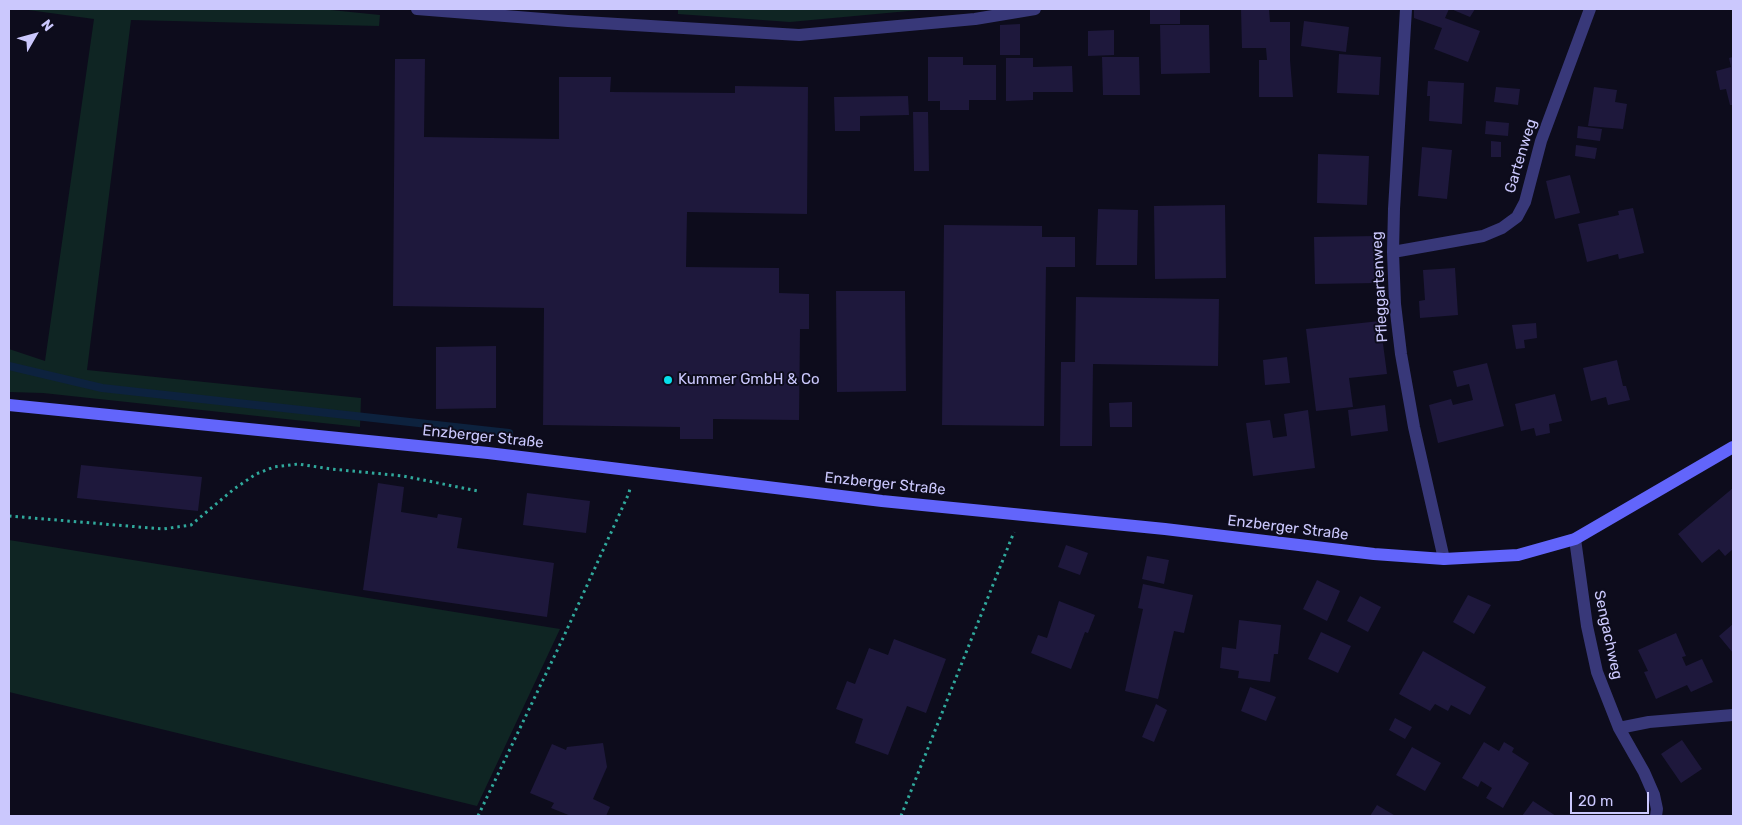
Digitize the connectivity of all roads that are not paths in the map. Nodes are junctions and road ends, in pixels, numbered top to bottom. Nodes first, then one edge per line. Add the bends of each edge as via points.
1 (417, 9) edge
2 (1035, 9) edge
3 (1406, 9) edge
4 (1590, 9) edge
5 (1392, 252) junction
6 (9, 405) edge
7 (1733, 447) edge
8 (1575, 539) junction
9 (1444, 560) junction
10 (1733, 715) edge
11 (1619, 728) junction
12 (1654, 795) junction
13 (1656, 816) edge
14 (1665, 816) edge

1 - 2 street via 799,35 975,19
3 - 5 street, Pfleggartenweg
4 - 5 street, Gartenweg via 1541,141 1525,202 1517,216 1502,228 1483,236
5 - 9 street, Pfleggartenweg via 1401,354
6 - 9 main road, Enzberger Straße via 488,453 882,501
7 - 8 main road, Enzberger Straße
8 - 9 main road, Enzberger Straße via 1518,555
8 - 11 street, Sengachweg via 1597,672
10 - 11 street via 1649,722
11 - 12 street, Sengachweg
12 - 13 street, Sengachweg
12 - 14 street

